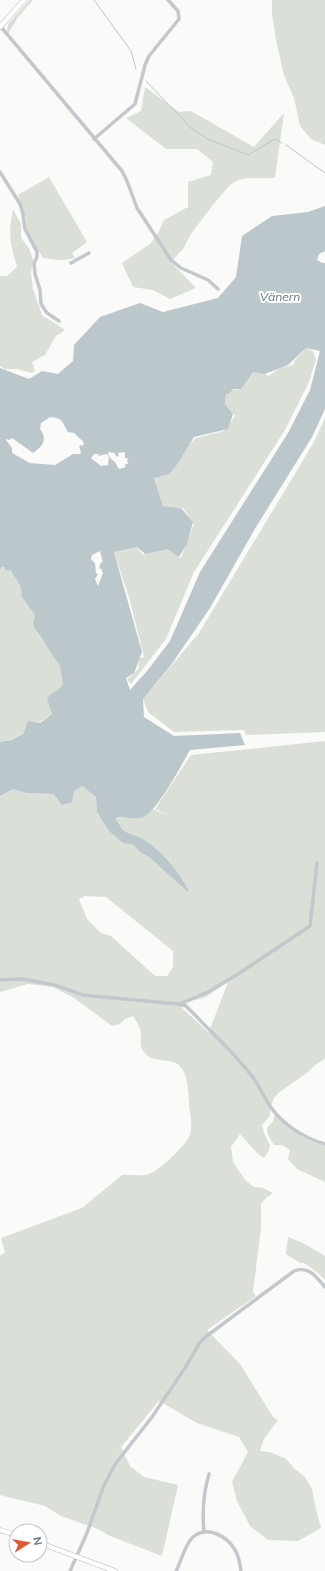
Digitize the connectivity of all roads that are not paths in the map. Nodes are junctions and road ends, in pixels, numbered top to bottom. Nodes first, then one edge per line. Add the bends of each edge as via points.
1 (24, 0) edge
2 (168, 0) edge
3 (0, 27) edge
4 (94, 139) junction
5 (0, 172) edge
6 (89, 253) dead end
7 (71, 263) dead end
8 (218, 289) dead end
9 (59, 321) dead end
10 (317, 863) dead end
11 (0, 980) edge
12 (180, 1004) junction
13 (325, 1144) edge
14 (325, 1287) edge
15 (209, 1474) dead end
16 (204, 1532) junction
17 (48, 1546) edge
18 (77, 1557) junction
19 (70, 1571) edge
20 (115, 1571) edge
21 (176, 1571) edge
22 (242, 1571) edge

1 - 3 street
2 - 4 street via 178,12 179,18 144,65 135,104
3 - 4 street
4 - 8 street via 125,176 137,208 171,260 208,280
5 - 9 street via 20,204 25,229 37,252 34,270 41,304 47,313
6 - 7 street
10 - 12 street via 310,926 208,992
11 - 12 street via 22,979 55,985 83,995
12 - 13 street via 186,1006 251,1074 278,1116 310,1140
14 - 18 street via 310,1271 294,1271 204,1338 152,1417 116,1463 104,1485
15 - 16 street via 202,1508
16 - 21 street via 192,1538
16 - 22 street via 220,1535 231,1544
17 - 18 street
18 - 19 street
18 - 20 street

